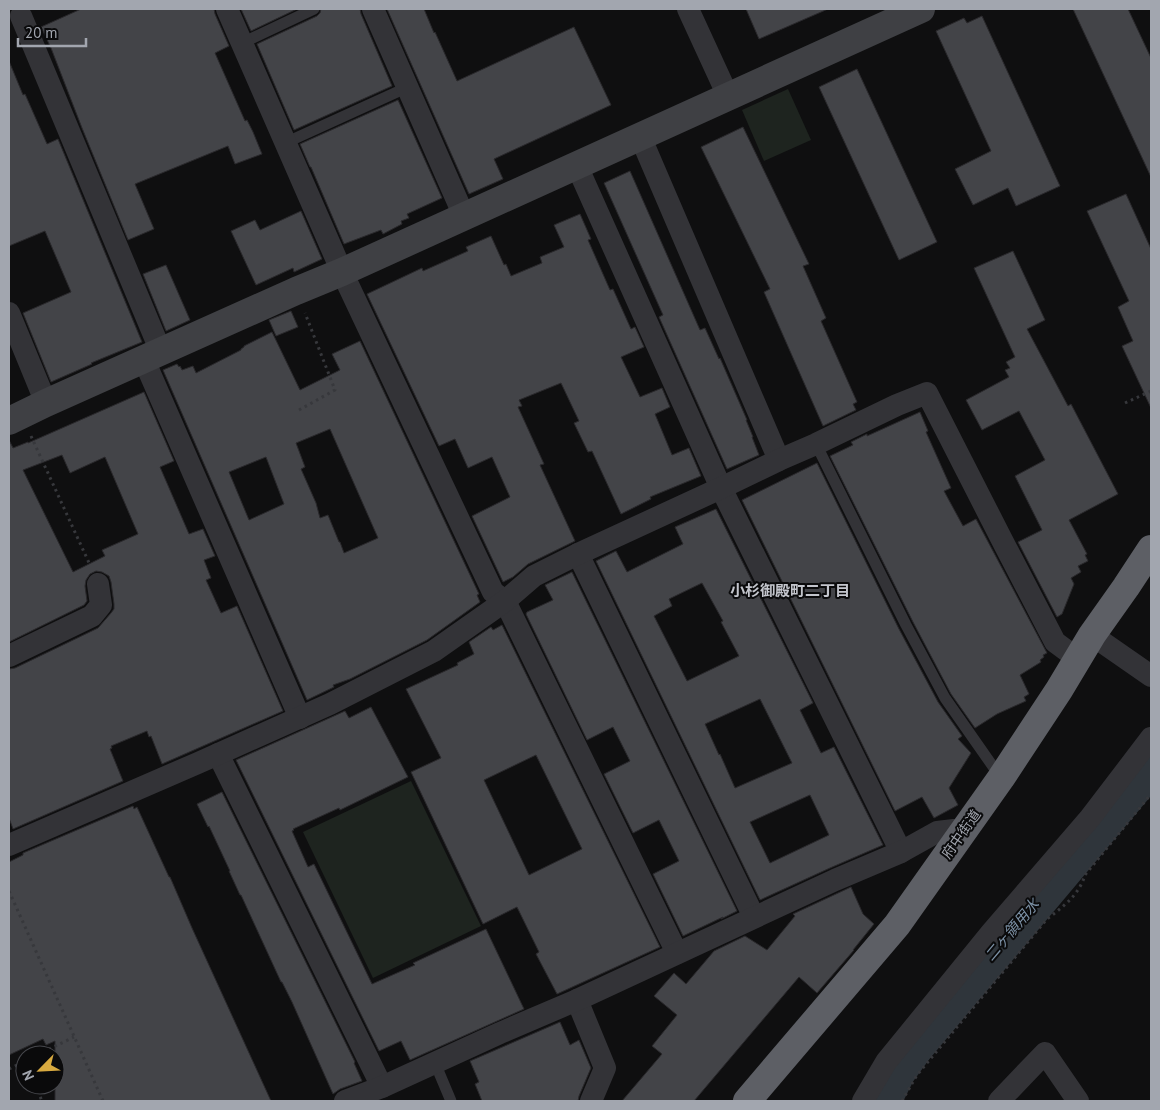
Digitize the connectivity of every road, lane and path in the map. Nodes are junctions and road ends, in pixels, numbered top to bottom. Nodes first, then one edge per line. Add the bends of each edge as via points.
1 (227, 9) edge
2 (314, 9) edge
3 (373, 9) edge
4 (688, 9) edge
5 (921, 9) edge
6 (22, 15) edge
7 (242, 43) junction
8 (408, 87) junction
9 (728, 96) junction
10 (640, 136) junction
11 (285, 142) junction
12 (577, 166) junction
13 (464, 216) junction
14 (342, 272) junction
15 (296, 292) junction
16 (9, 313) edge
17 (153, 356) junction
18 (1151, 391) edge
19 (46, 403) junction
20 (1125, 403) dead end
21 (299, 410) dead end
22 (15, 418) edge
23 (816, 444) junction
24 (779, 460) junction
25 (721, 488) junction
26 (1151, 549) edge
27 (578, 554) junction
28 (98, 584) joint
29 (505, 601) junction
30 (1092, 635) junction
31 (9, 656) edge
32 (1078, 659) junction
33 (1151, 676) edge
34 (300, 718) junction
35 (1151, 738) edge
36 (218, 754) junction
37 (1001, 778) junction
38 (1151, 794) edge
39 (960, 834) junction
40 (9, 845) edge
41 (901, 852) junction
42 (9, 891) edge
43 (754, 917) junction
44 (677, 953) junction
45 (577, 1000) junction
46 (74, 1037) junction
47 (58, 1045) edge
48 (435, 1063) junction
49 (382, 1087) junction
50 (102, 1101) edge
51 (345, 1101) edge
52 (451, 1101) edge
53 (591, 1101) edge
54 (747, 1101) edge
55 (863, 1101) edge
56 (902, 1101) edge
57 (1000, 1101) edge
58 (1078, 1101) edge

1 - 7 street
2 - 7 lane
3 - 8 street
4 - 9 street
5 - 9 street
6 - 17 street
7 - 11 street
8 - 11 lane
8 - 13 street
9 - 10 street
10 - 12 street
10 - 24 street
11 - 14 street
12 - 13 street
12 - 25 street
13 - 14 street
14 - 15 street
14 - 29 street via 493,592
15 - 17 street
15 - 21 path via 335,390
16 - 19 street
17 - 19 street
17 - 34 street
18 - 20 path
19 - 22 street
22 - 28 path
23 - 24 street
23 - 32 street via 928,393 1055,642
23 - 37 lane via 945,698
24 - 25 street
25 - 27 street
25 - 41 street
26 - 30 highway, 府中街道
27 - 29 street via 534,576
27 - 43 street
28 - 31 street via 101,605 92,616
29 - 34 street via 434,651
29 - 44 street
30 - 32 highway, 府中街道
30 - 33 street
32 - 37 highway, 府中街道
34 - 36 street
35 - 55 street via 1090,818 990,933 886,1062
36 - 40 street
36 - 49 street
37 - 39 highway, 府中街道
38 - 56 path via 1085,875 1082,886 1047,919 936,1051
39 - 41 street via 954,830 937,832
39 - 54 highway, 府中街道 via 897,924
41 - 43 street
42 - 46 path
43 - 44 street
44 - 45 street
45 - 48 street
45 - 53 street via 605,1068
46 - 47 path
46 - 50 path
48 - 49 street
48 - 52 lane
49 - 51 street
57 - 58 street via 1045,1053

